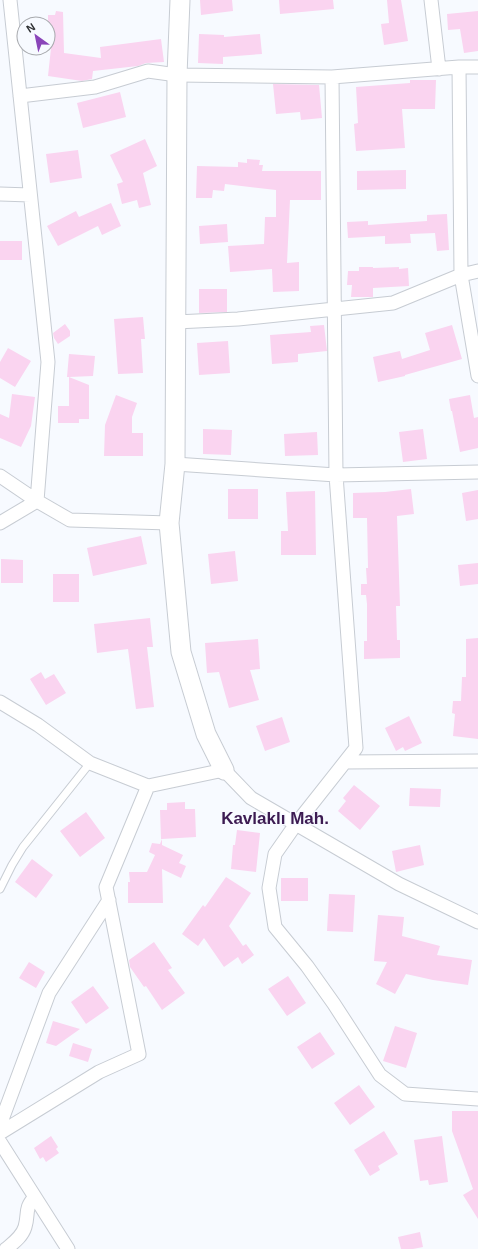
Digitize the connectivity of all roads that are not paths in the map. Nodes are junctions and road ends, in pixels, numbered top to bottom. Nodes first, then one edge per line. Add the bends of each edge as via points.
1 (10, 0) edge
2 (180, 0) edge
3 (431, 0) edge
4 (459, 67) junction
5 (478, 67) edge
6 (440, 69) junction
7 (177, 75) junction
8 (332, 77) junction
9 (20, 96) junction
10 (0, 194) edge
11 (30, 195) junction
12 (478, 271) edge
13 (461, 275) junction
14 (334, 309) junction
15 (176, 322) junction
16 (478, 376) edge
17 (175, 464) junction
18 (478, 472) edge
19 (336, 475) junction
20 (0, 476) edge
21 (37, 501) junction
22 (169, 523) junction
23 (0, 524) edge
24 (0, 702) edge
25 (478, 761) edge
26 (345, 762) junction
27 (90, 763) junction
28 (224, 770) junction
29 (148, 786) junction
30 (296, 824) junction
31 (0, 889) edge
32 (109, 900) junction
33 (478, 922) edge
34 (478, 1099) edge
35 (0, 1125) edge
36 (0, 1133) edge
37 (0, 1142) edge
38 (35, 1197) junction
39 (6, 1249) edge
40 (68, 1249) edge

1 - 9 street
2 - 7 street
3 - 6 street
4 - 5 street
4 - 6 street
4 - 13 street
6 - 8 street
7 - 8 street
7 - 9 street via 148,71 95,87
7 - 15 street
8 - 14 street
9 - 11 street
10 - 11 street
11 - 21 street via 48,362
12 - 13 street
13 - 14 street via 392,303
13 - 16 street
14 - 15 street via 238,319
14 - 19 street
15 - 17 street
17 - 19 street
17 - 22 street
18 - 19 street
19 - 26 street via 356,748
20 - 21 street
21 - 22 street via 70,520
21 - 23 street
22 - 28 street via 181,652 206,734
24 - 27 street via 38,724
25 - 26 street
26 - 30 street
27 - 29 street
27 - 31 lane via 23,847
28 - 29 street
28 - 30 street via 251,798
29 - 32 street via 106,887
30 - 33 street via 398,884
30 - 34 street via 275,854 270,888 275,927 330,998 380,1075 405,1094
32 - 35 street via 49,993
32 - 36 street via 139,1054 99,1072
37 - 38 street
38 - 39 street via 28,1206 22,1234
38 - 40 street

